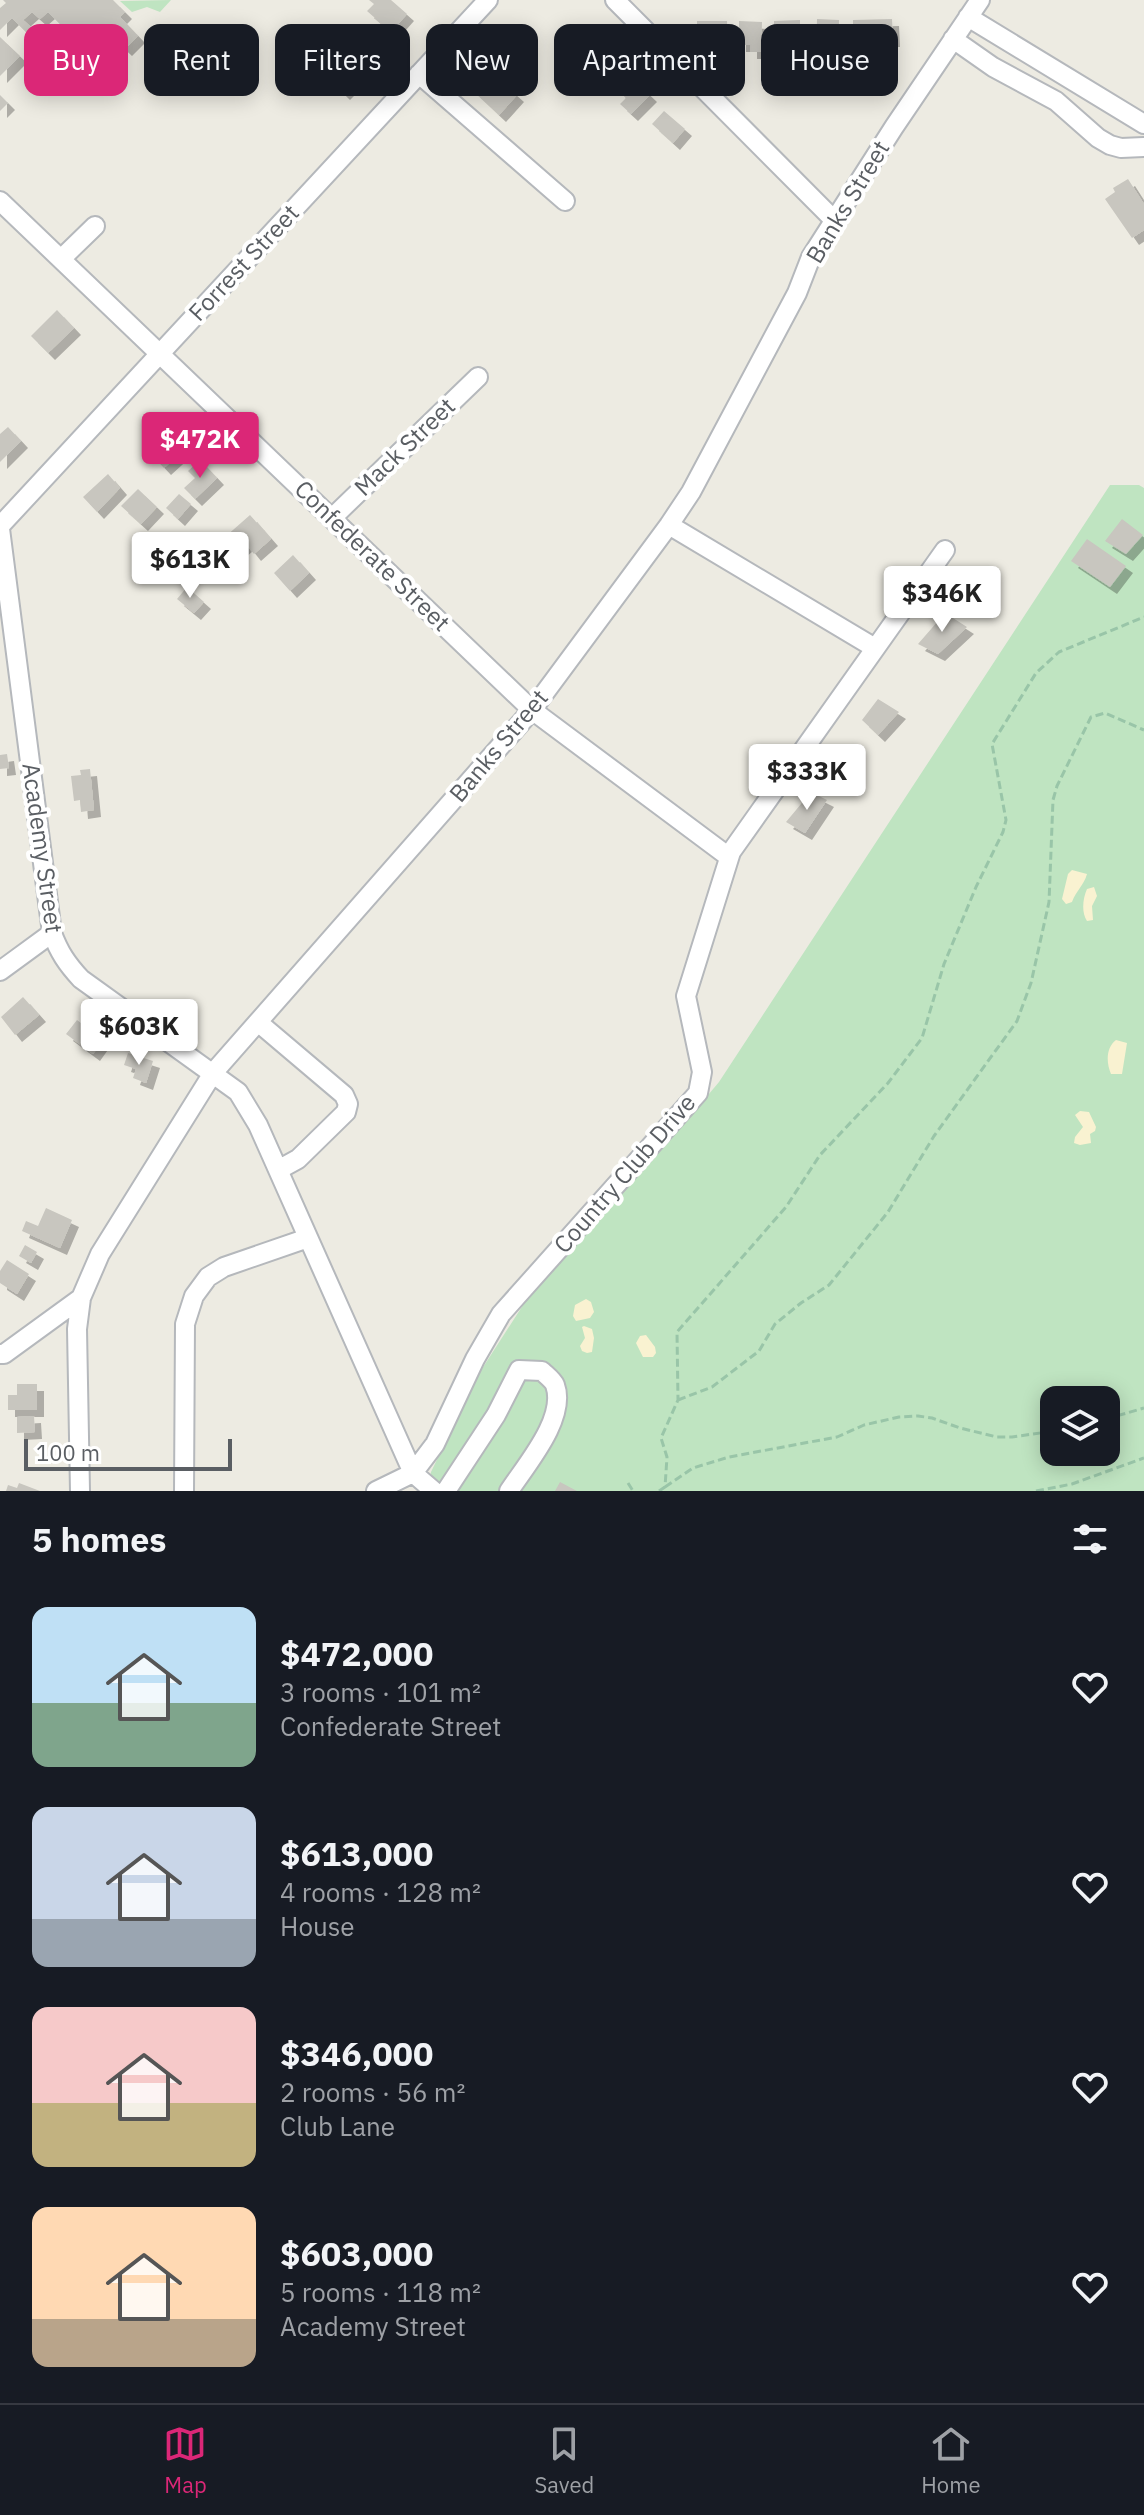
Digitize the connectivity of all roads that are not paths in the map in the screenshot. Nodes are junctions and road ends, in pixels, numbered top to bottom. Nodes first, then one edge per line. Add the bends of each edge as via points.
1 (488, 0) edge
2 (615, 0) edge
3 (980, 0) edge
4 (968, 17) junction
5 (953, 39) junction
6 (419, 74) junction
7 (1144, 124) edge
8 (1144, 147) edge
9 (0, 201) edge
10 (565, 201) dead end
11 (834, 220) junction
12 (95, 226) dead end
13 (61, 259) junction
14 (161, 353) junction
15 (478, 377) dead end
16 (332, 518) junction
17 (669, 525) junction
18 (0, 527) edge
19 (945, 550) dead end
20 (875, 648) junction
21 (532, 710) junction
22 (729, 857) junction
23 (52, 933) junction
24 (0, 971) edge
25 (259, 1023) junction
26 (213, 1073) junction
27 (278, 1170) junction
28 (308, 1238) junction
29 (81, 1298) junction
30 (0, 1354) edge
31 (413, 1473) junction
32 (80, 1491) edge
33 (184, 1491) edge
34 (376, 1491) edge
35 (434, 1491) edge
36 (446, 1491) edge
37 (509, 1491) edge

1 - 6 street, Forrest Street
2 - 11 street
3 - 4 street, Banks Street
4 - 5 street, Banks Street
4 - 7 street
5 - 8 street via 1056,101 1110,145
5 - 11 street, Banks Street
6 - 10 street
6 - 14 street, Forrest Street
9 - 13 street, Confederate Street
11 - 17 street, Banks Street
12 - 13 street
13 - 14 street, Confederate Street
14 - 16 street, Confederate Street
14 - 18 street, Forrest Street
15 - 16 street, Mack Street
16 - 21 street, Confederate Street
17 - 20 street
17 - 21 street, Banks Street
18 - 23 street, Academy Street
19 - 20 street, Country Club Drive
20 - 22 street, Country Club Drive
21 - 22 street, Confederate Street
21 - 25 street, Banks Street
22 - 31 street, Country Club Drive via 686,996 702,1072 698,1093 501,1314 435,1444
23 - 24 street
23 - 26 street, Academy Street via 65,962 81,979
25 - 26 street, Banks Street
25 - 27 street via 348,1104 308,1150
26 - 27 street, Academy Street via 238,1092
26 - 29 street, Banks Street via 100,1254
27 - 28 street, Academy Street
28 - 31 street, Academy Street
28 - 33 street via 224,1267 194,1296 185,1324
29 - 30 street
29 - 32 street, Banks Street
31 - 34 street
31 - 35 street
36 - 37 street via 519,1370 542,1371 554,1383 557,1405 550,1428

